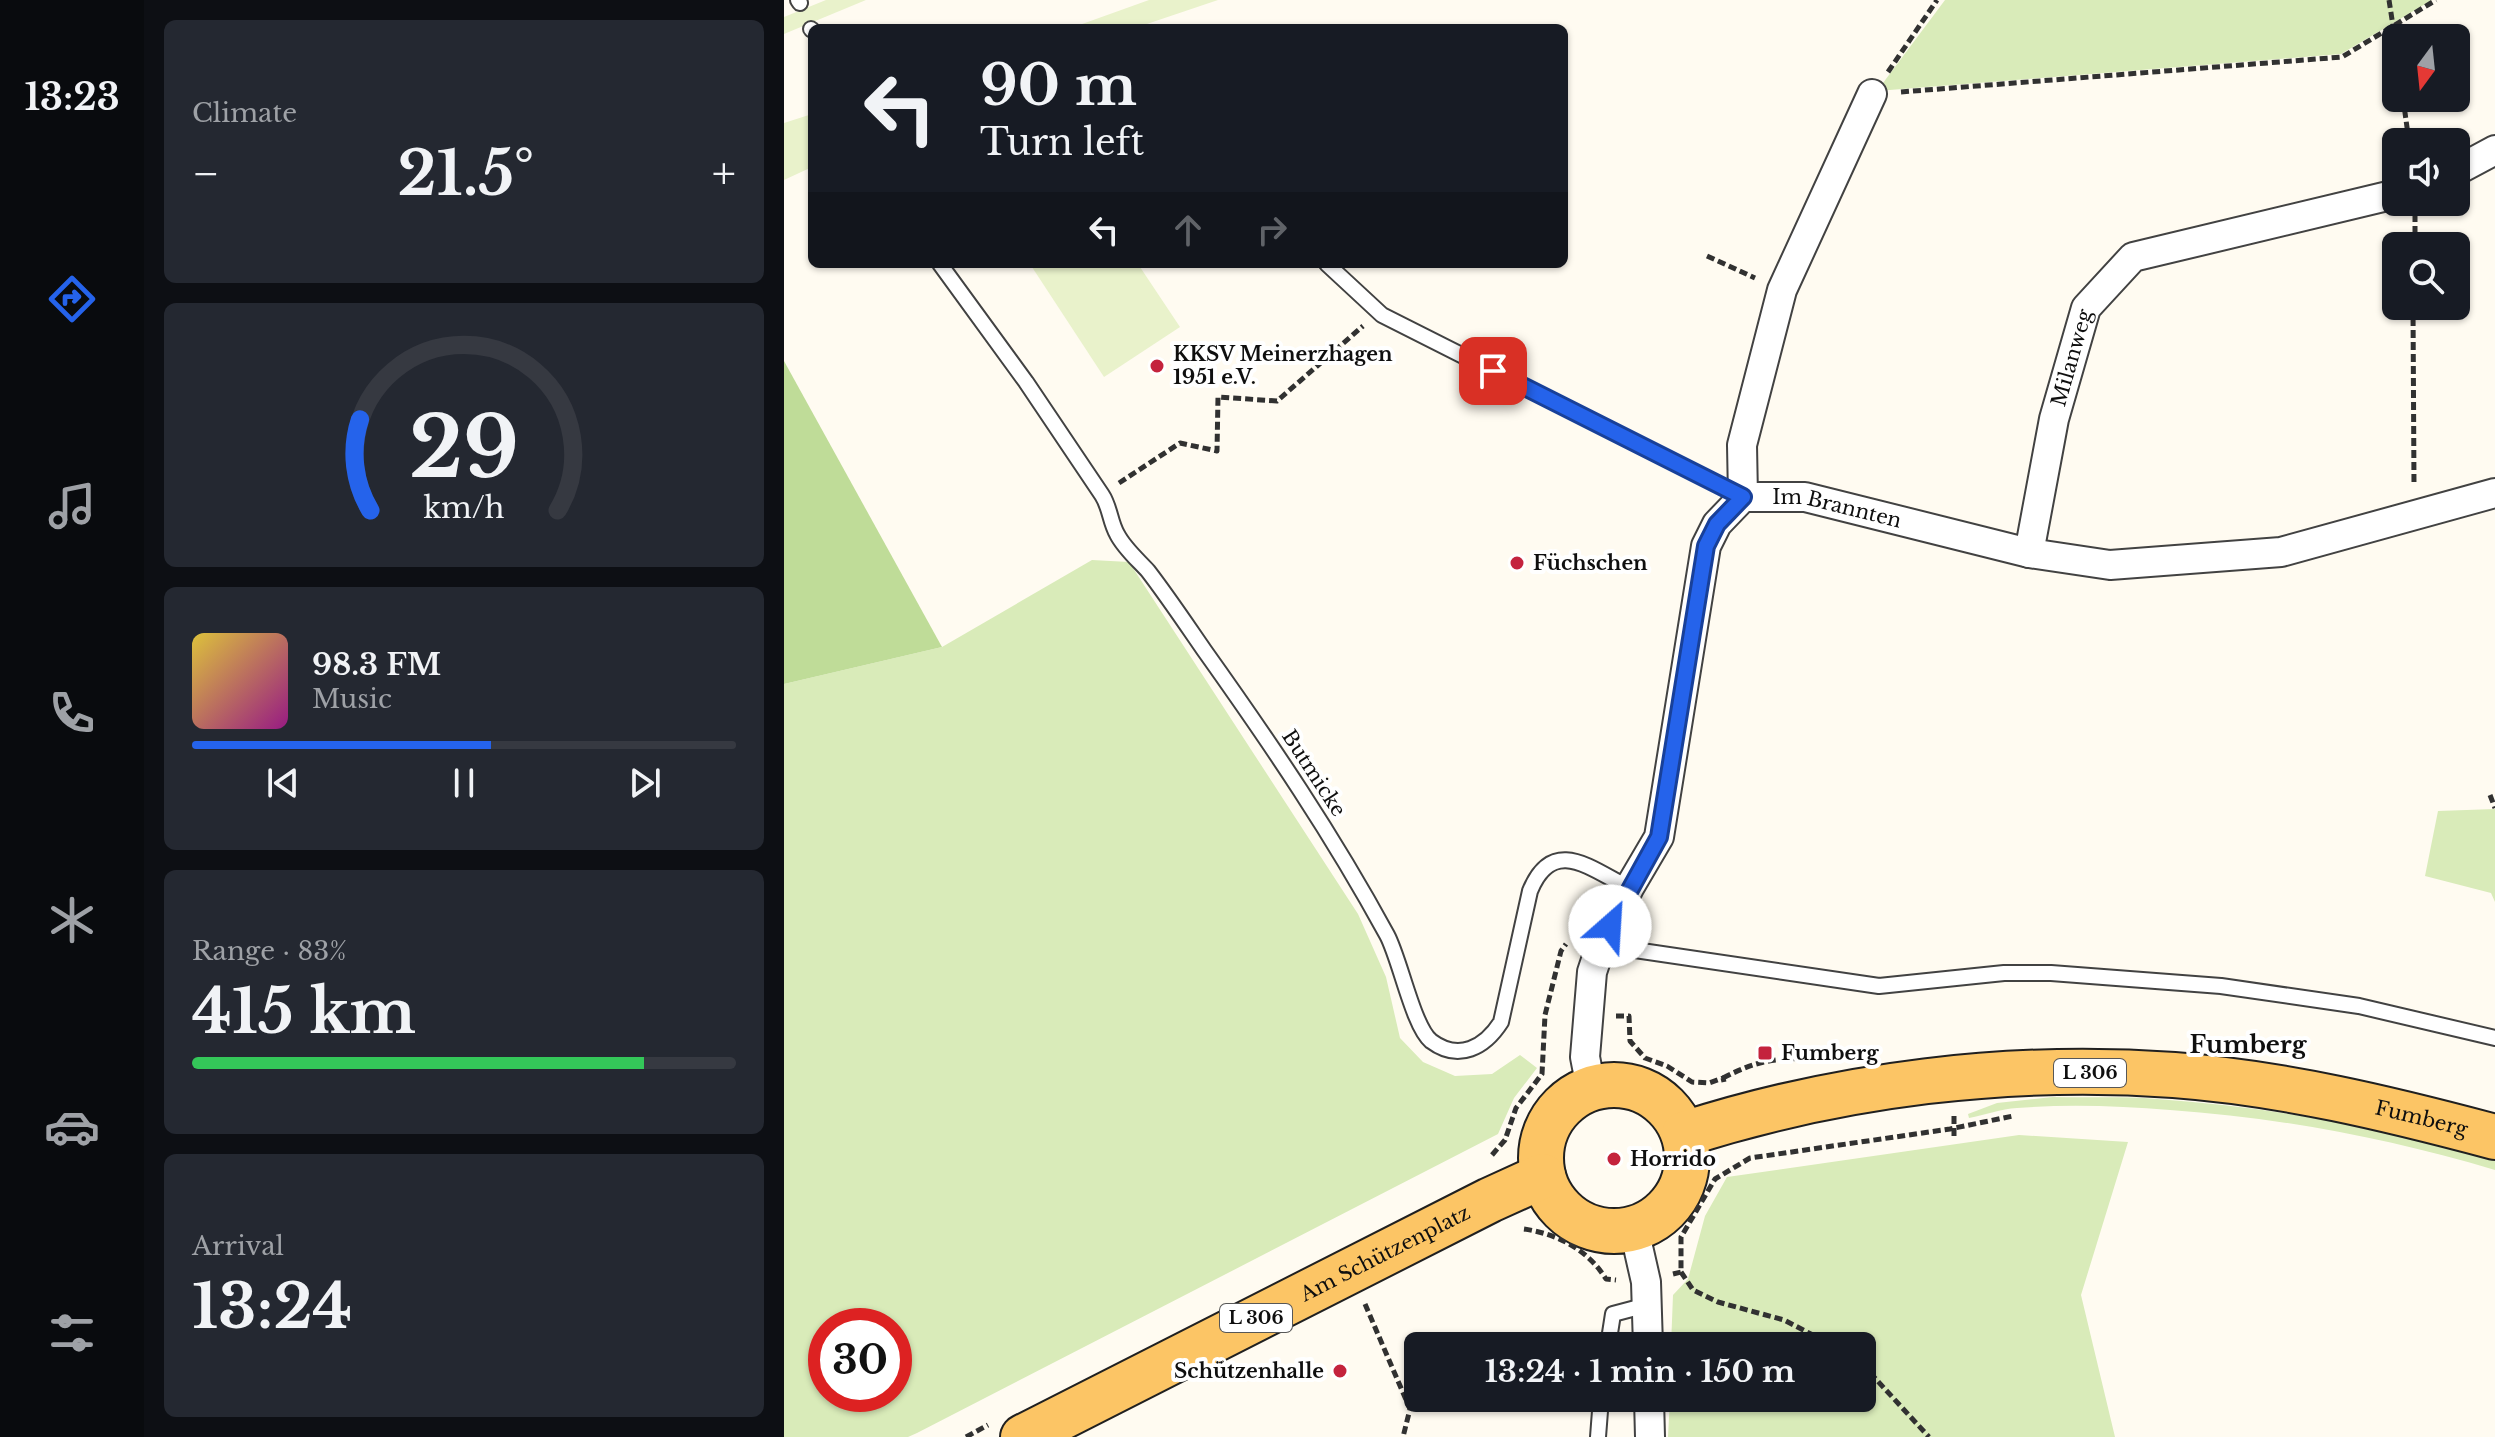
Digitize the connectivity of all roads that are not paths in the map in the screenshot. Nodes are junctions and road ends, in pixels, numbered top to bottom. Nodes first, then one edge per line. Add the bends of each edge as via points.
1 (1872, 94) road end
2 (2495, 150) edge
3 (2470, 163) edge
4 (2382, 197) edge
5 (943, 268) edge
6 (1331, 268) edge
7 (2495, 493) edge
8 (1743, 497) junction
9 (2029, 553) junction
10 (1629, 888) junction
11 (1601, 945) junction
12 (2495, 1038) edge
13 (1591, 1088) junction
14 (1684, 1134) junction
15 (2495, 1137) edge
16 (1543, 1176) junction
17 (1634, 1229) junction
18 (1647, 1293) junction
19 (1610, 1332) edge
20 (1648, 1332) edge
21 (1600, 1412) edge
22 (1649, 1412) edge
23 (1023, 1437) edge
24 (1598, 1437) edge
25 (1650, 1437) edge

1 - 8 street via 1782,290 1742,445
2 - 3 street
4 - 9 street, Milanweg via 2133,257 2086,308 2054,419
5 - 10 lane, Butmicke via 1102,495 1117,534 1285,762 1393,946 1428,1039 1445,1049 1470,1050 1491,1038 1501,1022 1537,873 1557,860 1578,860
6 - 8 lane via 1379,312
7 - 9 street, Im Brannten via 2281,552 2110,565
8 - 9 street, Im Brannten via 1805,497
8 - 10 street, Im Brannten via 1717,524 1706,546 1659,837
10 - 11 street, Im Brannten
11 - 12 lane via 1879,986 2004,973 2221,986 2359,1006
11 - 13 street, Im Brannten via 1587,1017 1585,1057
13 - 14 main road via 1613,1084 1657,1098
13 - 16 main road via 1571,1098 1550,1123 1540,1154
14 - 15 main road, Fumberg / L 306 via 1773,1107 1852,1092 2073,1072 2175,1075 2268,1086 2382,1107
14 - 17 main road via 1685,1181 1656,1219
16 - 17 main road via 1552,1198 1588,1227
16 - 23 main road, Am Schützenplatz / L 306
17 - 18 street
18 - 19 lane via 1613,1314
18 - 20 street
21 - 24 lane
22 - 25 street

